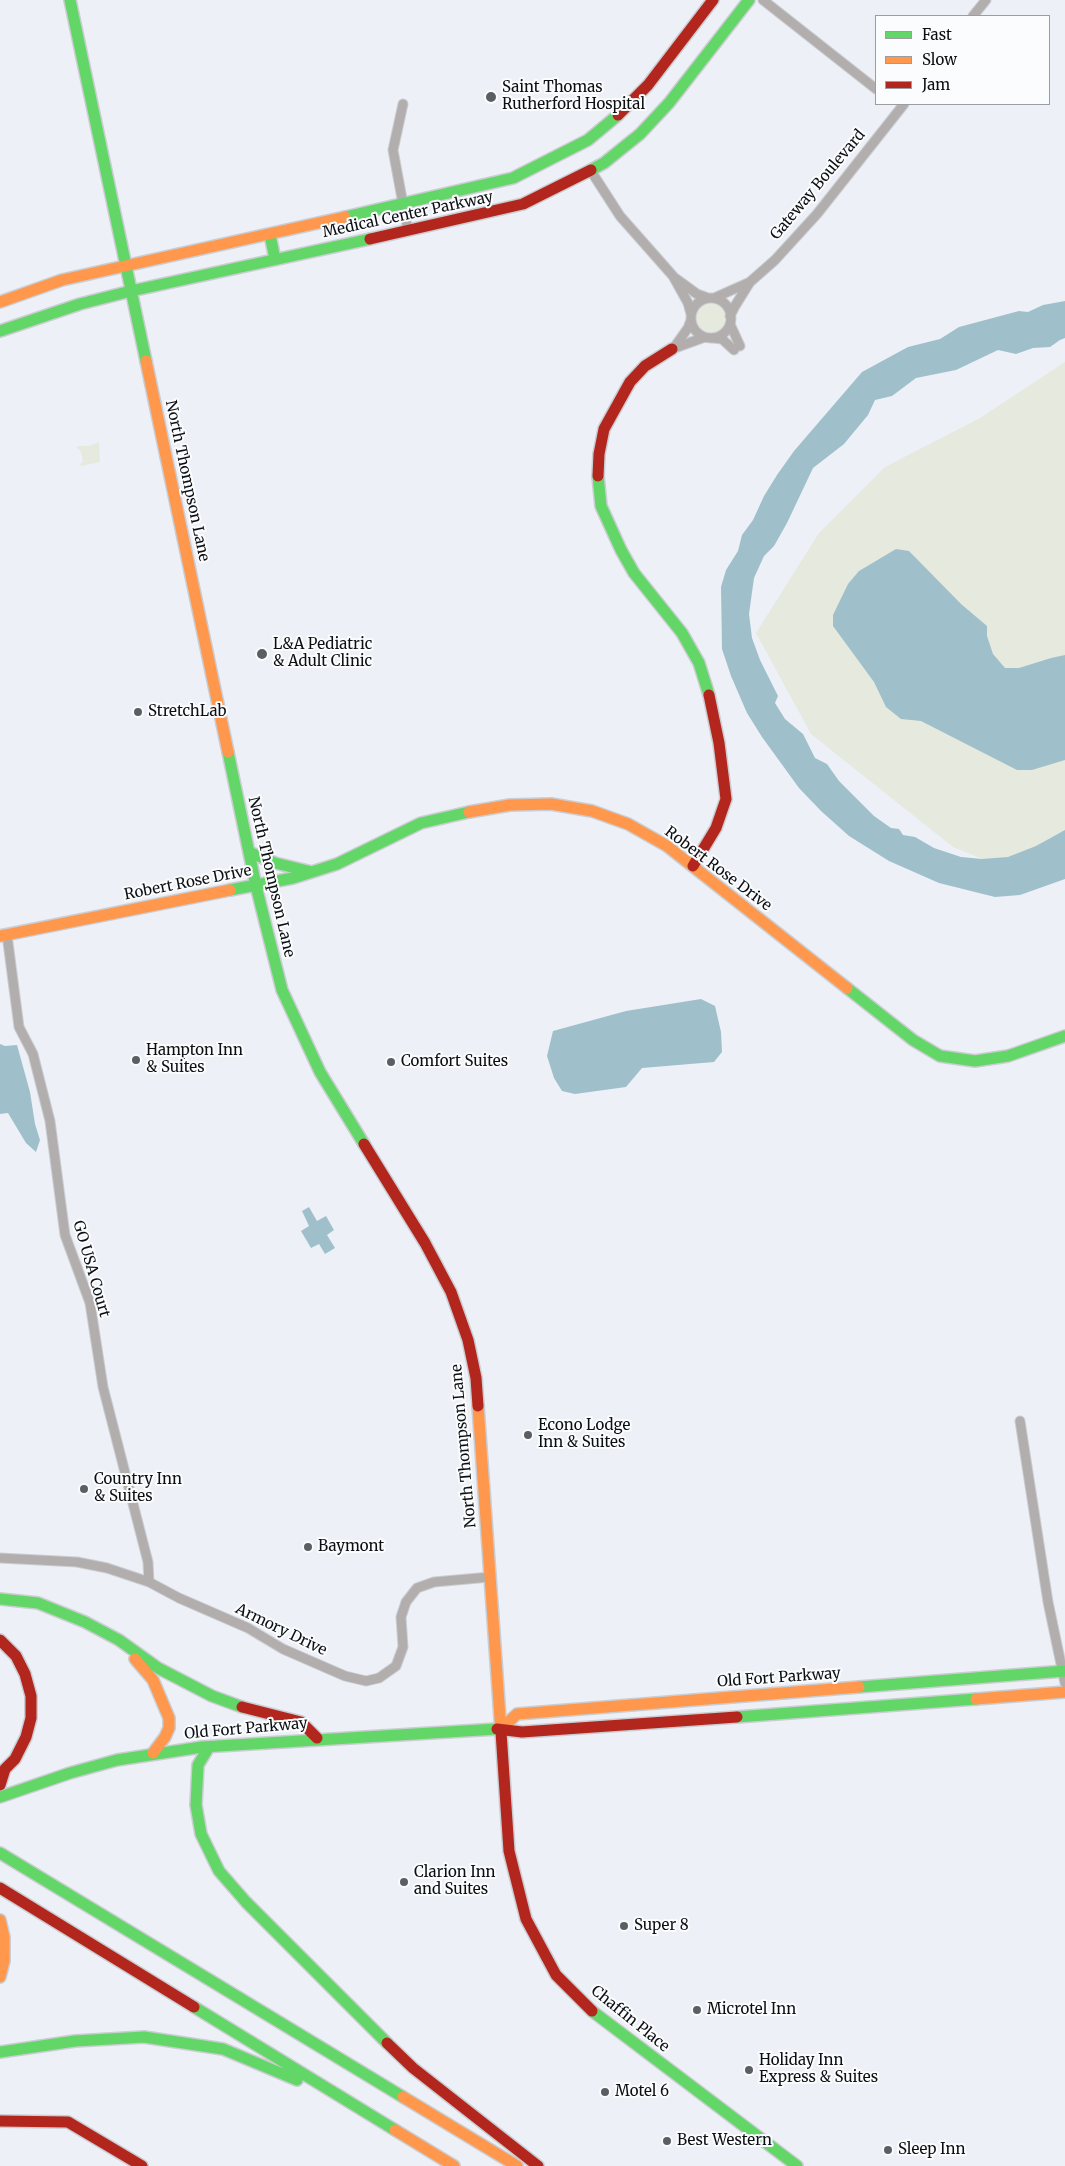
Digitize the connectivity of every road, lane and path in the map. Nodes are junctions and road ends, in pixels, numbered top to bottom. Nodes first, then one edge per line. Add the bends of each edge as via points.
1 (70, 0) edge
2 (713, 0) edge
3 (749, 0) edge
4 (763, 0) edge
5 (986, 0) edge
6 (974, 15) edge
7 (875, 88) edge
8 (403, 104) dead end
9 (899, 105) edge
10 (591, 171) junction
11 (402, 204) junction
12 (408, 231) junction
13 (270, 235) junction
14 (275, 259) junction
15 (126, 266) junction
16 (673, 276) junction
17 (750, 282) junction
18 (130, 291) junction
19 (711, 298) junction
20 (0, 302) edge
21 (691, 317) junction
22 (730, 320) junction
23 (0, 331) edge
24 (709, 337) junction
25 (672, 349) junction
26 (249, 852) junction
27 (694, 866) junction
28 (312, 872) junction
29 (256, 886) junction
30 (3, 935) edge
31 (1065, 1036) edge
32 (1020, 1421) dead end
33 (0, 1558) edge
34 (490, 1577) junction
35 (149, 1582) junction
36 (0, 1599) edge
37 (85, 1622) junction
38 (0, 1640) edge
39 (1064, 1675) edge
40 (1065, 1692) edge
41 (501, 1729) junction
42 (317, 1738) junction
43 (209, 1746) junction
44 (153, 1753) junction
45 (0, 1785) edge
46 (0, 1797) edge
47 (0, 1853) edge
48 (0, 1888) edge
49 (0, 1920) edge
50 (0, 1977) edge
51 (0, 2052) edge
52 (344, 2099) junction
53 (0, 2121) edge
54 (142, 2166) edge
55 (454, 2166) edge
56 (517, 2166) edge
57 (538, 2166) edge
58 (797, 2166) edge

1 - 15 main road, North Thompson Lane
2 - 11 main road, Medical Center Parkway via 648,85 588,140 513,178
3 - 10 main road, Medical Center Parkway via 669,103 640,134
4 - 7 street
5 - 6 street
8 - 11 street via 392,150
9 - 17 street, Gateway Boulevard via 817,214
10 - 12 main road, Medical Center Parkway via 523,204
10 - 16 street via 620,216
11 - 12 street
11 - 13 main road, Medical Center Parkway
12 - 14 main road, Medical Center Parkway
13 - 14 main road
13 - 15 main road, Medical Center Parkway
14 - 18 main road, Medical Center Parkway
15 - 18 main road, North Thompson Lane
15 - 20 main road, Medical Center Parkway via 62,280
16 - 19 street via 697,294
16 - 21 street via 688,303
17 - 19 street
17 - 22 street via 734,306
18 - 23 main road, Medical Center Parkway
18 - 26 main road, North Thompson Lane
19 - 21 street via 697,302
19 - 22 street via 725,304
21 - 24 street via 694,329
21 - 25 street via 688,328
22 - 24 street via 723,333
22 - 24 street via 737,348 722,339
24 - 25 street
25 - 27 main road via 645,366 630,382 604,430 599,454 598,488 601,506 620,550 634,573 682,633 699,663 708,691 726,799 716,828
26 - 28 main road via 275,863
26 - 29 main road, North Thompson Lane
27 - 28 main road, Robert Rose Drive via 628,824 592,811 551,804 510,805 422,823 337,864
27 - 31 main road, Robert Rose Drive via 913,1040 940,1056 975,1061 1008,1056
28 - 29 main road, Robert Rose Drive
29 - 30 main road, Robert Rose Drive
29 - 34 main road, North Thompson Lane via 282,990 299,1030 320,1072 425,1243 456,1304 476,1378
30 - 35 street, GO USA Court via 19,1028 33,1054 50,1121 65,1235 90,1303 103,1387 148,1562
32 - 39 street via 1048,1602
33 - 35 street, Armory Drive via 77,1562
34 - 35 street, Armory Drive via 434,1582 417,1588 406,1602 402,1618 403,1646 396,1666 379,1678 366,1682 344,1676 283,1649 248,1628
34 - 41 main road, North Thompson Lane
36 - 37 main road via 38,1603
37 - 42 main road via 119,1640 158,1668 212,1696 300,1722
37 - 44 main road via 130,1654 153,1680 169,1718 169,1728
38 - 45 main road via 16,1656 31,1696 26,1736 15,1759 5,1769
39 - 41 main road, Old Fort Parkway via 517,1714
40 - 41 main road, Old Fort Parkway via 577,1729 522,1732
41 - 42 main road, Old Fort Parkway
41 - 58 main road, Chaffin Place via 510,1851 526,1919 556,1975 593,2012
42 - 43 main road, Old Fort Parkway
43 - 44 main road, Old Fort Parkway
43 - 57 main road via 197,1770 196,1805 201,1834 219,1872 413,2068
44 - 46 main road, Old Fort Parkway via 70,1773
47 - 56 main road
48 - 52 main road
49 - 50 main road via 4,1936
51 - 52 main road via 75,2041 144,2037 223,2050
52 - 55 main road
53 - 54 main road via 68,2122

